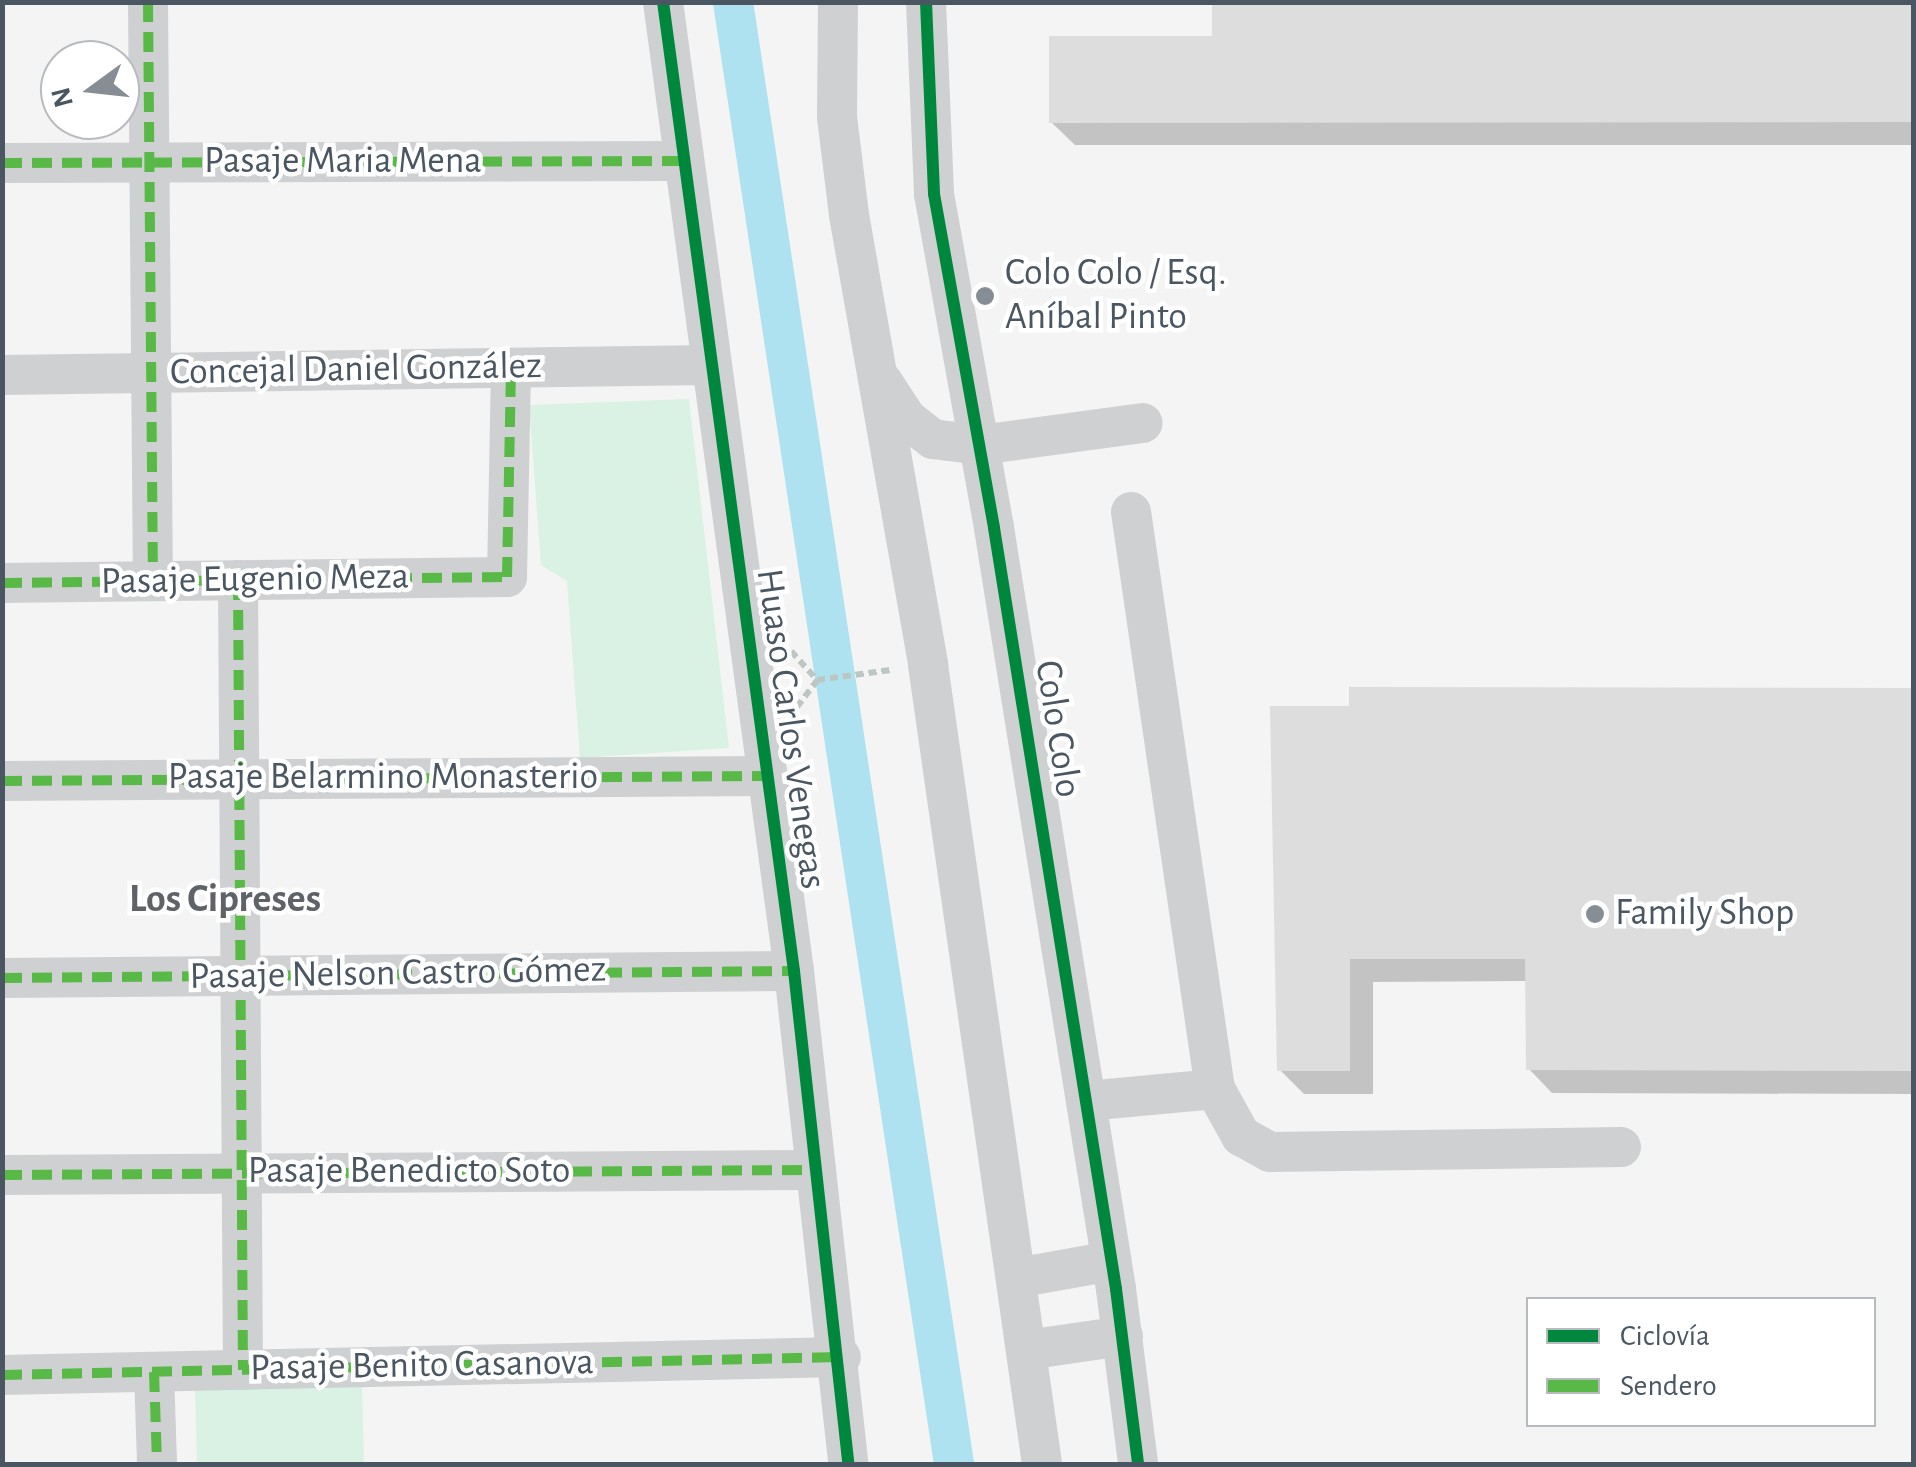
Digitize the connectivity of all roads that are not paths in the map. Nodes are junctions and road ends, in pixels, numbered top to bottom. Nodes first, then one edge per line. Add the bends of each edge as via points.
1 (148, 2) edge
2 (664, 2) edge
3 (838, 2) edge
4 (926, 2) edge
5 (684, 161) junction
6 (149, 162) junction
7 (2, 163) edge
8 (710, 365) junction
9 (511, 368) junction
10 (876, 372) junction
11 (151, 373) junction
12 (2, 375) edge
13 (1143, 423) dead end
14 (980, 445) junction
15 (1131, 512) dead end
16 (238, 580) junction
17 (153, 581) junction
18 (2, 583) edge
19 (764, 776) junction
20 (239, 779) junction
21 (2, 780) edge
22 (794, 971) junction
23 (240, 976) junction
24 (2, 978) edge
25 (1215, 1089) junction
26 (1086, 1102) junction
27 (1621, 1147) dead end
28 (816, 1170) junction
29 (242, 1174) junction
30 (2, 1175) edge
31 (1111, 1261) junction
32 (1016, 1278) junction
33 (1123, 1336) junction
34 (1026, 1350) junction
35 (841, 1357) junction
36 (243, 1370) junction
37 (154, 1372) junction
38 (2, 1375) edge
39 (157, 1464) edge
40 (848, 1464) edge
41 (1042, 1464) edge
42 (1138, 1464) edge

1 - 6 street
2 - 5 street, Huaso Carlos Venegas
3 - 10 street via 836,117
4 - 14 street, Colo Colo via 934,194
5 - 6 street, Pasaje Maria Mena
5 - 8 street, Huaso Carlos Venegas
6 - 7 street, Pasaje Maria Mena
6 - 11 street
8 - 9 street, Concejal Daniel González
8 - 19 street, Huaso Carlos Venegas
9 - 11 street, Concejal Daniel González
9 - 16 street, Pasaje Eugenio Meza via 506,578
10 - 14 street via 907,419 932,439
10 - 32 street via 928,665
11 - 12 street, Concejal Daniel González
11 - 17 street
13 - 14 street
14 - 26 street, Colo Colo
15 - 25 street
16 - 17 street, Pasaje Eugenio Meza
16 - 20 street
17 - 18 street, Pasaje Eugenio Meza
19 - 20 street, Pasaje Belarmino Monasterio
19 - 22 street, Huaso Carlos Venegas
20 - 21 street, Pasaje Belarmino Monasterio
20 - 23 street
22 - 23 street, Pasaje Nelson Castro Gómez
22 - 28 street, Huaso Carlos Venegas
23 - 24 street, Pasaje Nelson Castro Gómez
23 - 29 street
25 - 26 street
25 - 27 street via 1241,1136 1270,1152
26 - 31 street, Colo Colo
28 - 29 street, Pasaje Benedicto Soto
28 - 35 street, Huaso Carlos Venegas
29 - 30 street, Pasaje Benedicto Soto
29 - 36 street
31 - 32 street
31 - 33 street, Colo Colo
32 - 34 street
33 - 34 street
33 - 42 street, Colo Colo
34 - 41 street
35 - 36 street, Pasaje Benito Casanova
35 - 40 street, Huaso Carlos Venegas
36 - 37 street, Pasaje Benito Casanova
37 - 38 street, Pasaje Benito Casanova
37 - 39 street

